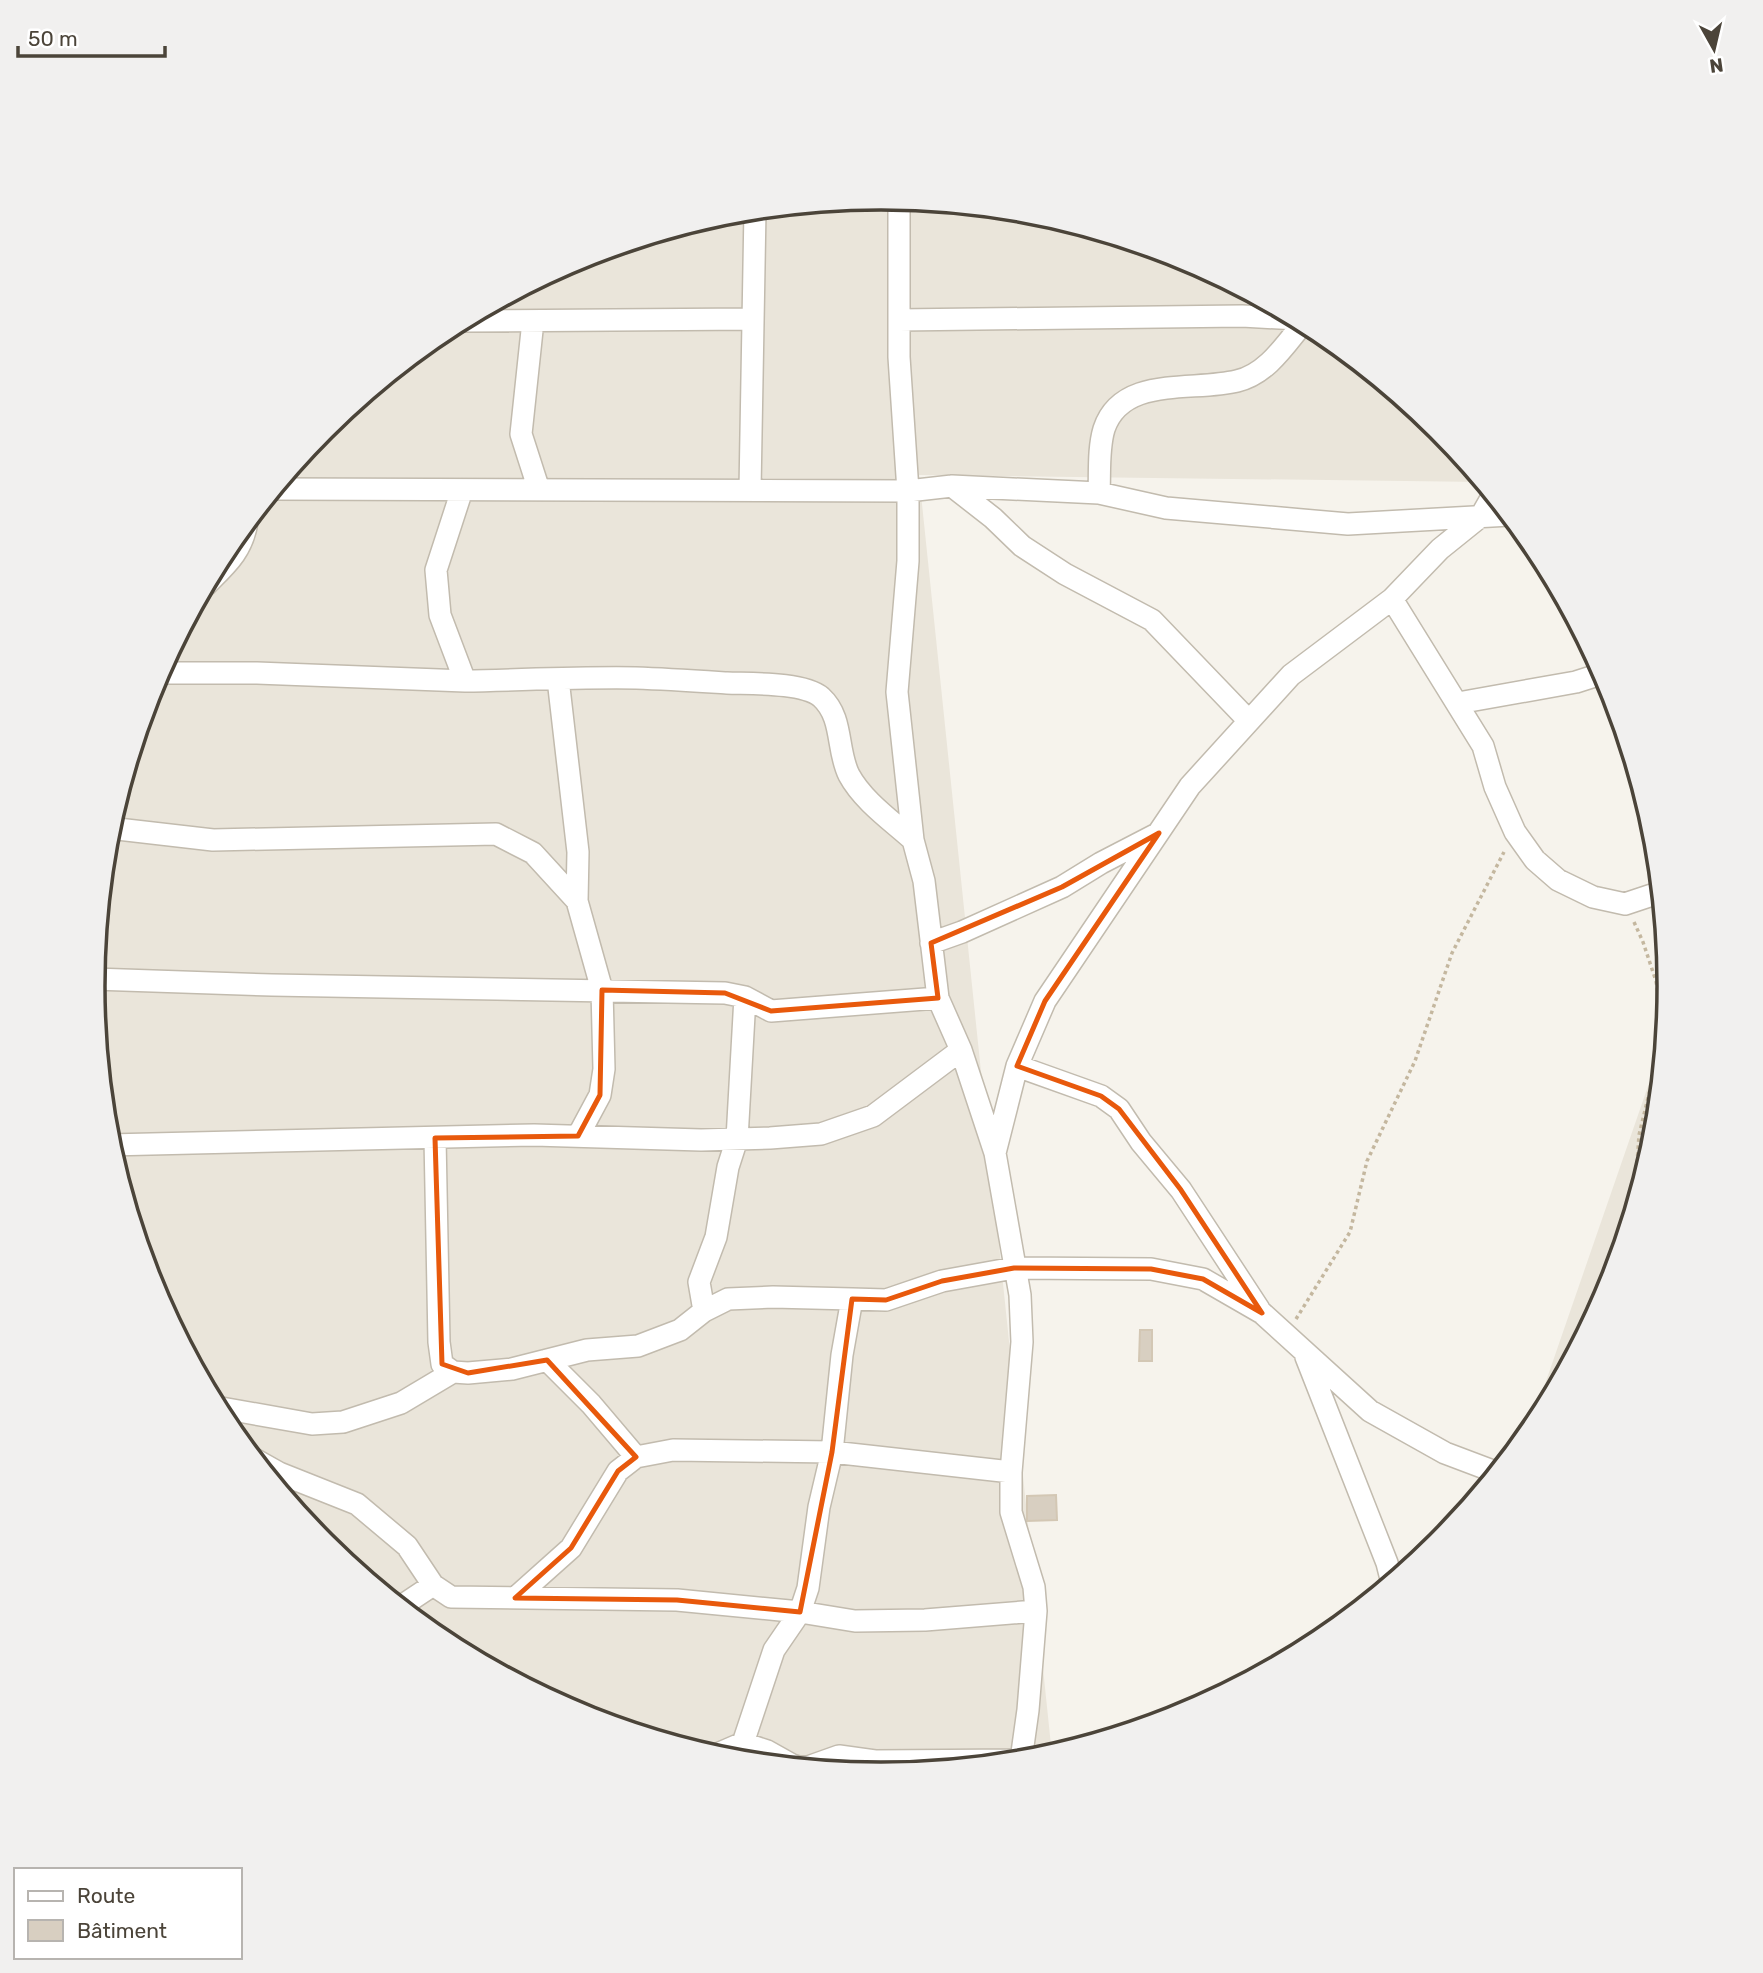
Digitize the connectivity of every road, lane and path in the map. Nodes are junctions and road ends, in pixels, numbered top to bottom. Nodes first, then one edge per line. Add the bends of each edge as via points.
1 (899, 211) edge
2 (755, 221) edge
3 (1275, 317) edge
4 (753, 319) junction
5 (899, 320) junction
6 (482, 321) edge
7 (533, 321) junction
8 (1297, 331) edge
9 (952, 486) junction
10 (286, 489) edge
11 (462, 489) junction
12 (538, 490) junction
13 (750, 490) junction
14 (908, 491) junction
15 (1099, 494) junction
16 (1489, 503) edge
17 (1499, 515) edge
18 (1481, 516) junction
19 (1392, 599) junction
20 (171, 673) edge
21 (1593, 676) edge
22 (558, 679) junction
23 (465, 681) junction
24 (1458, 703) junction
25 (1249, 721) junction
26 (121, 829) edge
27 (1515, 832) junction
28 (1159, 833) junction
29 (913, 840) junction
30 (1652, 895) edge
31 (577, 901) junction
32 (1625, 904) junction
33 (931, 943) junction
34 (105, 979) edge
35 (602, 990) junction
36 (1658, 992) edge
37 (745, 997) junction
38 (937, 998) junction
39 (961, 1050) junction
40 (1017, 1066) junction
41 (1651, 1084) edge
42 (578, 1136) junction
43 (435, 1138) junction
44 (737, 1139) junction
45 (122, 1145) edge
46 (995, 1153) junction
47 (1637, 1165) edge
48 (1014, 1268) junction
49 (852, 1299) junction
50 (704, 1311) junction
51 (1262, 1313) junction
52 (1286, 1334) junction
53 (1304, 1351) junction
54 (547, 1360) junction
55 (453, 1371) junction
56 (231, 1409) edge
57 (832, 1452) junction
58 (636, 1457) junction
59 (1489, 1470) edge
60 (275, 1471) edge
61 (1010, 1472) junction
62 (1389, 1573) edge
63 (433, 1585) junction
64 (515, 1598) junction
65 (408, 1602) edge
66 (1036, 1611) junction
67 (800, 1612) junction
68 (743, 1744) junction
69 (732, 1748) edge
70 (1022, 1750) edge
71 (774, 1755) edge
72 (826, 1761) edge
73 (936, 1761) edge

1 - 5 street
2 - 4 street
3 - 5 street
4 - 7 street
4 - 13 street
5 - 14 street
6 - 7 street
7 - 12 street via 521,434
8 - 15 street via 1270,363 1239,381 1143,392 1127,398 1105,428
9 - 14 street
9 - 15 street
9 - 25 street via 1022,546 1152,620
10 - 11 street
11 - 12 street
11 - 23 street via 436,570 440,615
12 - 13 street
13 - 14 street
14 - 29 street via 897,692
15 - 18 street via 1166,508 1348,524
16 - 18 street
17 - 18 street
18 - 19 street via 1440,549
19 - 24 street
19 - 25 street via 1291,675
20 - 23 street
21 - 24 street
22 - 23 street
22 - 29 street via 759,684 818,695 832,710 849,776
22 - 31 street via 578,852
24 - 27 street via 1483,746 1494,787
25 - 28 street via 1190,786
26 - 31 street via 213,840 496,834 533,853
27 - 32 street via 1535,860 1558,880 1593,897
27 - 52 path via 1452,953 1416,1061 1367,1161 1350,1232
28 - 33 street via 1062,887
28 - 40 street via 1045,1001
29 - 33 street via 924,881
30 - 32 street
31 - 35 street
32 - 36 path via 1643,942
33 - 38 street
34 - 35 street
35 - 37 street
35 - 42 street via 604,1069 600,1095
37 - 38 street via 771,1011
37 - 44 street
38 - 39 street
39 - 44 street via 873,1116 821,1135
39 - 46 street
40 - 46 street
40 - 51 street via 1101,1096 1119,1109 1181,1190
41 - 47 path
42 - 43 street
42 - 44 street
43 - 45 street
43 - 55 street via 439,1342 442,1363
44 - 50 street via 716,1237 699,1282
46 - 48 street
48 - 49 street via 942,1281 886,1300
48 - 51 street via 1151,1269 1203,1279
48 - 61 street via 1022,1342
49 - 50 street via 728,1299
49 - 57 street
50 - 54 street via 680,1330 638,1346 587,1350
51 - 52 street
52 - 53 street
53 - 59 street via 1370,1411 1445,1453
53 - 62 street
54 - 55 street via 512,1369
54 - 58 street
55 - 56 street via 401,1403 343,1422 312,1423
57 - 58 street via 673,1450
57 - 61 street
57 - 67 street
58 - 64 street via 618,1471 571,1548
60 - 63 street via 357,1504 407,1546
61 - 66 street via 1011,1512 1034,1587
63 - 64 street via 451,1597
63 - 65 street
64 - 67 street via 677,1600
66 - 67 street via 855,1622
66 - 70 street
67 - 68 street via 774,1650
68 - 69 street
68 - 71 street
72 - 73 street via 839,1756

